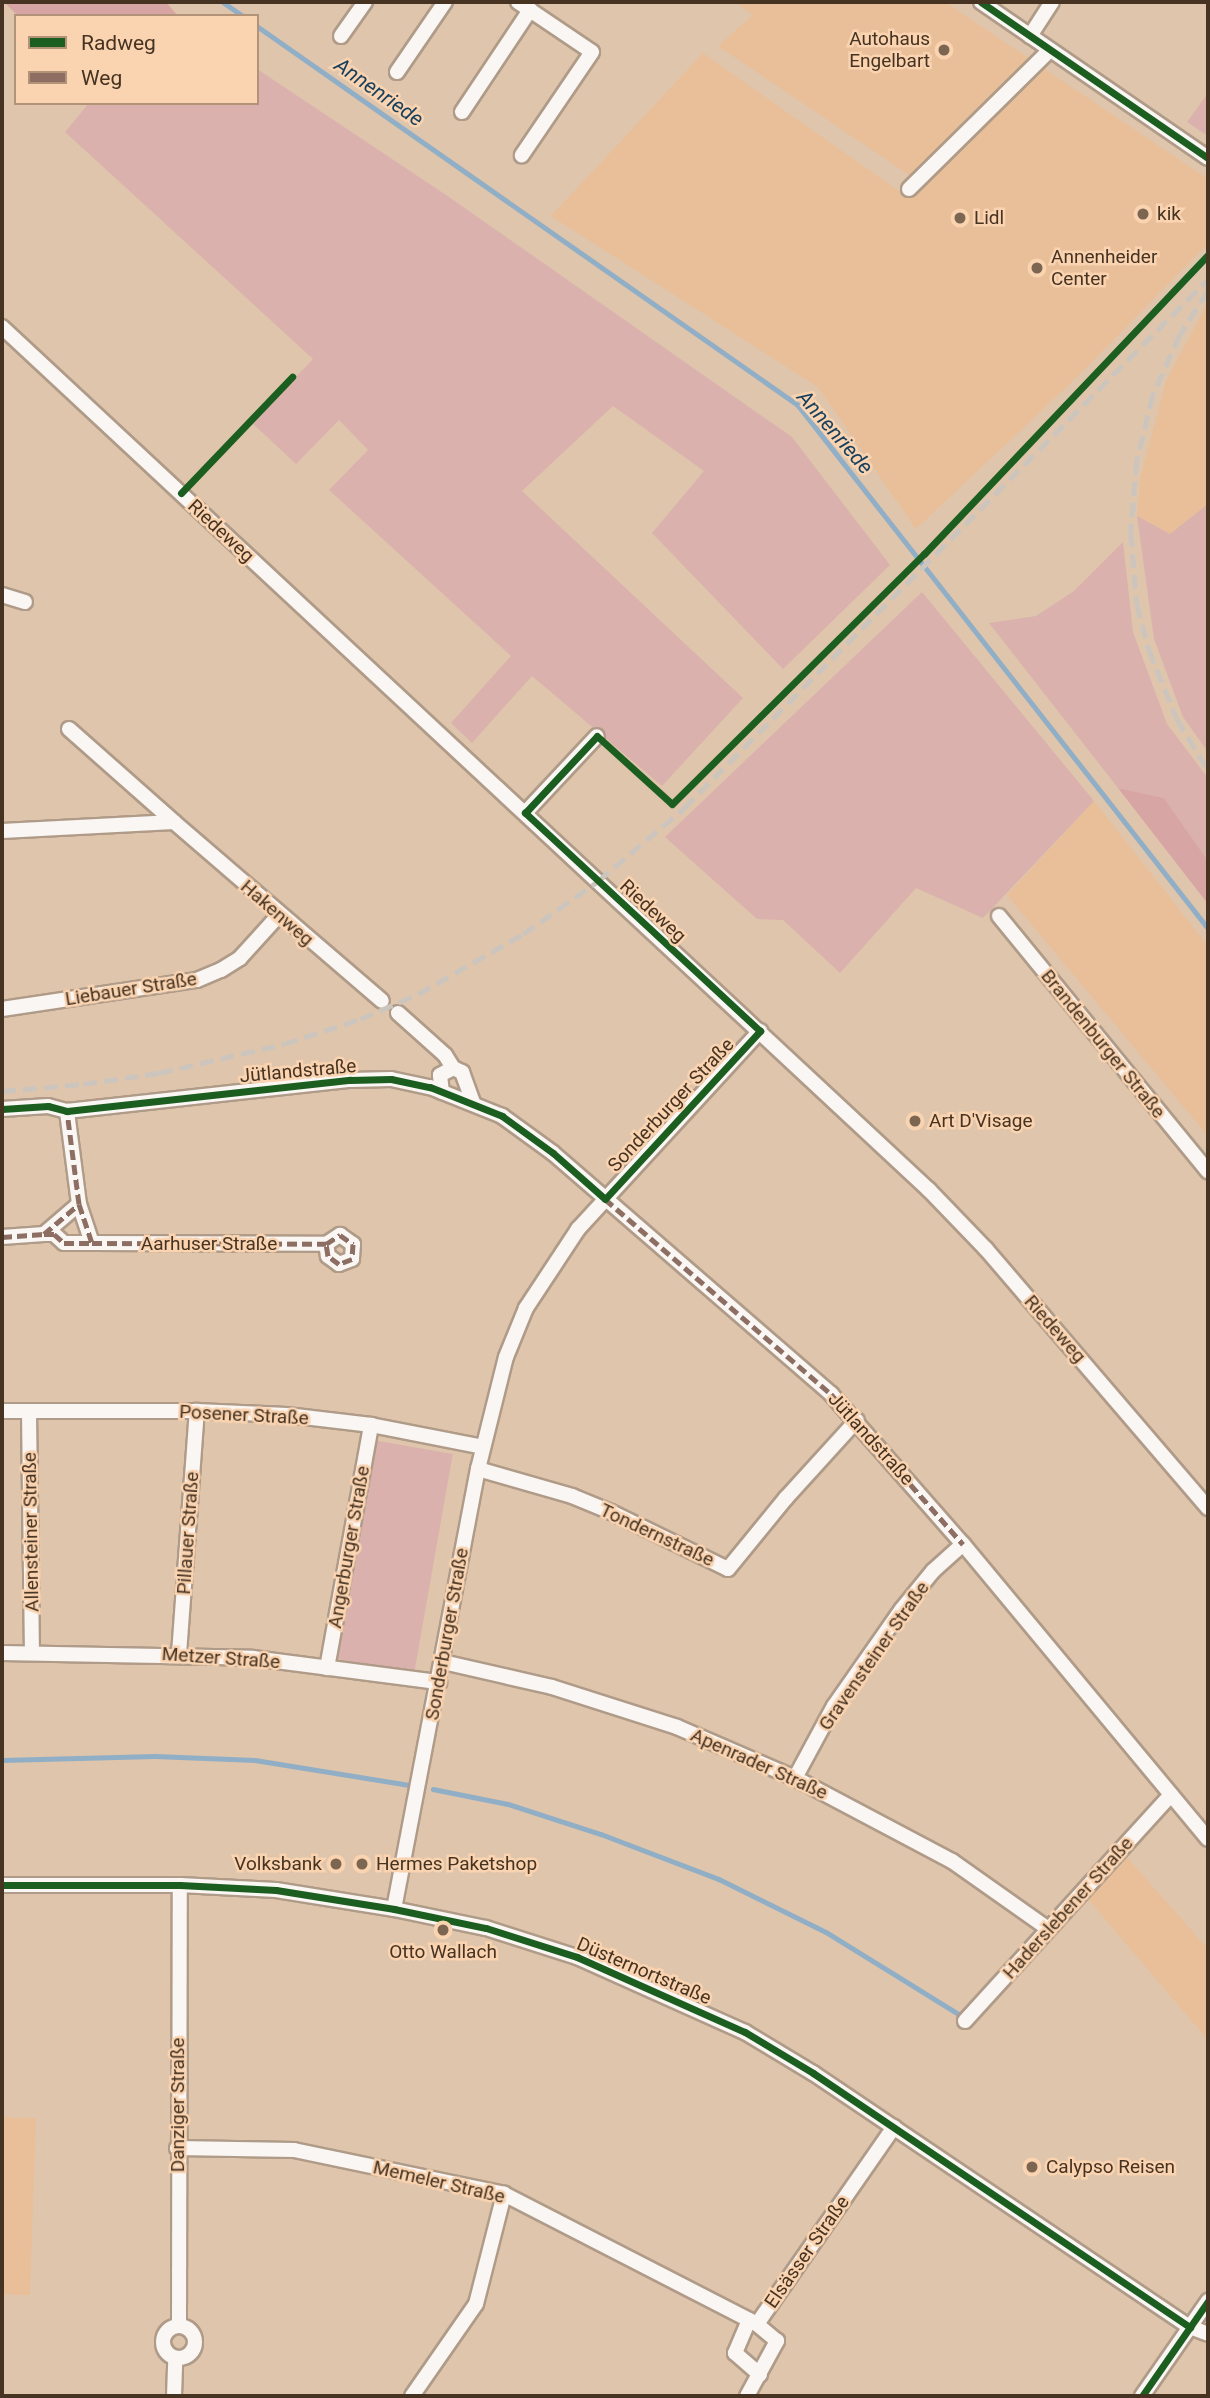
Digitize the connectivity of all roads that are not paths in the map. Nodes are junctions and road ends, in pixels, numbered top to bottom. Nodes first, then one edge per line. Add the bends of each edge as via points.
1 (365, 2) edge
2 (445, 2) edge
3 (981, 2) edge
4 (1052, 2) edge
5 (524, 6) edge
6 (341, 36) dead end
7 (1030, 36) junction
8 (1050, 50) junction
9 (397, 72) dead end
10 (461, 112) dead end
11 (523, 155) dead end
12 (1208, 158) edge
13 (909, 189) dead end
14 (2, 327) edge
15 (2, 595) edge
16 (25, 602) dead end
17 (69, 729) dead end
18 (597, 736) dead end
19 (525, 813) junction
20 (174, 822) junction
21 (2, 831) edge
22 (279, 915) junction
23 (999, 916) dead end
24 (382, 1001) dead end
25 (2, 1009) edge
26 (398, 1013) dead end
27 (760, 1031) junction
28 (453, 1068) junction
29 (442, 1092) junction
30 (473, 1102) junction
31 (2, 1109) edge
32 (67, 1111) junction
33 (1208, 1171) edge
34 (605, 1199) junction
35 (79, 1204) junction
36 (44, 1234) junction
37 (2, 1237) edge
38 (92, 1243) junction
39 (326, 1244) dead end
40 (2, 1411) edge
41 (29, 1411) junction
42 (197, 1411) junction
43 (857, 1420) junction
44 (370, 1425) junction
45 (483, 1447) junction
46 (478, 1469) junction
47 (1208, 1508) edge
48 (963, 1544) junction
49 (2, 1653) edge
50 (32, 1653) junction
51 (179, 1654) junction
52 (443, 1662) junction
53 (327, 1668) junction
54 (439, 1682) junction
55 (796, 1777) junction
56 (1171, 1795) junction
57 (1208, 1839) edge
58 (2, 1885) edge
59 (180, 1885) junction
60 (394, 1909) junction
61 (1047, 1928) junction
62 (965, 2021) dead end
63 (894, 2127) junction
64 (177, 2148) junction
65 (504, 2194) junction
66 (1208, 2301) edge
67 (753, 2322) junction
68 (179, 2325) junction
69 (1190, 2327) junction
70 (1208, 2334) edge
71 (175, 2358) junction
72 (760, 2375) junction
73 (174, 2396) edge
74 (412, 2396) edge
75 (747, 2396) edge
76 (1143, 2396) edge

1 - 6 street
2 - 9 street
3 - 7 street
4 - 7 street
5 - 10 street
5 - 11 street via 592,52
7 - 8 street
8 - 12 street
8 - 13 street
14 - 19 street, Riedeweg
15 - 16 street
17 - 20 street, Hakenweg
18 - 19 street
19 - 27 street, Riedeweg
20 - 21 street
20 - 22 street, Hakenweg
22 - 24 street, Hakenweg
22 - 25 street, Liebauer Straße via 240,958 197,980
23 - 33 street, Brandenburger Straße
26 - 28 street via 445,1055
27 - 34 street, Sonderburger Straße
27 - 47 street, Riedeweg via 929,1189 986,1249
28 - 29 street via 440,1075
28 - 30 street via 461,1072
29 - 30 street, Jütlandstraße
29 - 32 street, Jütlandstraße via 391,1079 350,1080
30 - 34 street, Jütlandstraße via 528,1133
31 - 32 street, Jütlandstraße via 48,1106
32 - 35 street
34 - 43 street, Jütlandstraße
34 - 45 street, Sonderburger Straße via 578,1228 526,1308 506,1357
35 - 36 street
35 - 38 street
36 - 37 street, Aarhuser Straße
36 - 38 street, Aarhuser Straße via 54,1234 64,1243
38 - 39 street, Aarhuser Straße
40 - 41 street, Posener Straße
41 - 42 street, Posener Straße
41 - 50 street, Allensteiner Straße
42 - 44 street, Posener Straße
42 - 51 street, Pillauer Straße
43 - 46 street, Tondernstraße via 728,1569 572,1496
43 - 48 street, Jütlandstraße
44 - 45 street, Posener Straße
44 - 53 street, Angerburger Straße
45 - 46 street, Sonderburger Straße
46 - 52 street, Sonderburger Straße
48 - 55 street, Gravensteiner Straße via 902,1609 834,1706
48 - 56 street, Jütlandstraße
49 - 50 street, Metzer Straße
50 - 51 street, Metzer Straße
51 - 53 street, Metzer Straße
52 - 54 street, Sonderburger Straße
52 - 55 street, Apenrader Straße via 552,1687 677,1727
53 - 54 street, Metzer Straße
54 - 60 street, Sonderburger Straße
55 - 61 street, Apenrader Straße via 952,1861
56 - 57 street, Jütlandstraße
56 - 61 street, Haderslebener Straße
58 - 59 street, Düsternortstraße
59 - 60 street, Düsternortstraße via 276,1889
59 - 64 street, Danziger Straße
60 - 63 street, Düsternortstraße via 486,1928 589,1963 745,2032
61 - 62 street, Haderslebener Straße
63 - 67 street, Elsässer Straße
63 - 69 street, Düsternortstraße
64 - 65 street, Memeler Straße via 294,2150
64 - 68 street, Danziger Straße
65 - 67 street, Memeler Straße
65 - 74 street via 476,2304
66 - 69 street
67 - 72 street, Elsässer Straße via 777,2341
67 - 72 street, Elsässer Straße via 735,2353
68 - 71 street, Danziger Straße via 162,2338 163,2348
68 - 71 street, Danziger Straße via 193,2333 195,2342 192,2352
69 - 70 street, Düsternortstraße
69 - 76 street
71 - 73 street, Danziger Straße
72 - 75 street, Elsässer Straße

